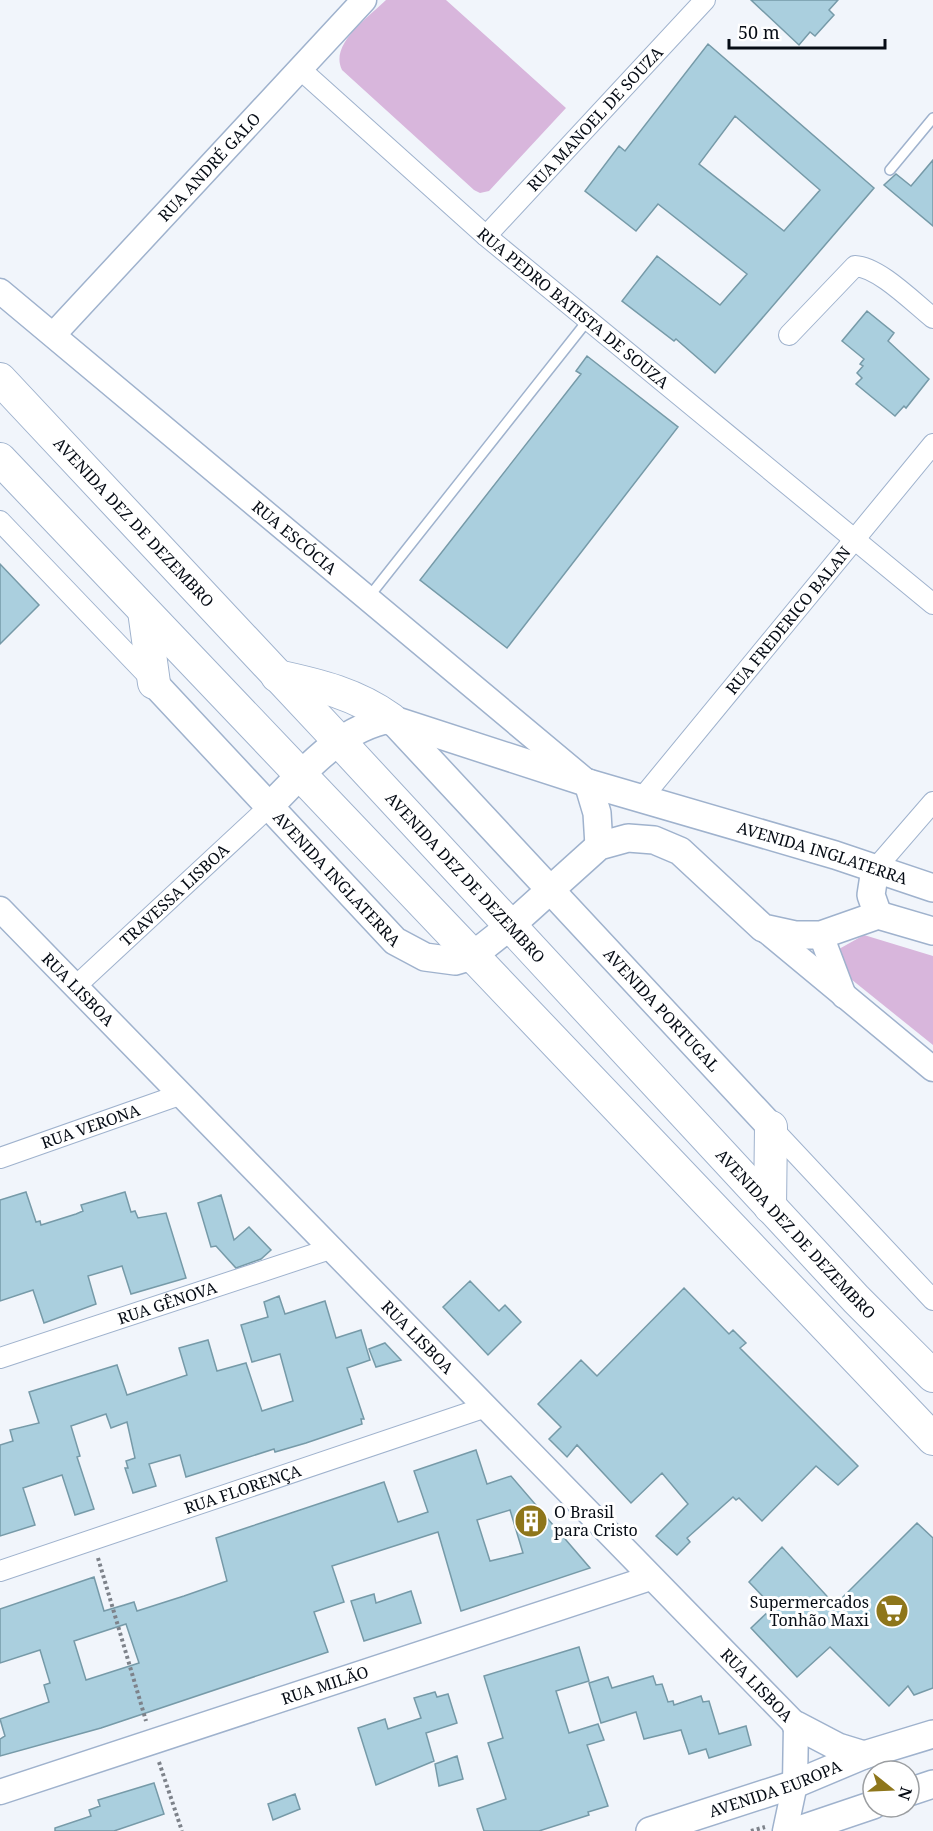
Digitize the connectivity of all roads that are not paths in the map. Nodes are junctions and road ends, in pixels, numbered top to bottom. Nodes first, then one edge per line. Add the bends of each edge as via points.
1 (364, 0) edge
2 (705, 0) edge
3 (300, 69) junction
4 (933, 118) edge
5 (890, 170) dead end
6 (486, 236) junction
7 (0, 291) edge
8 (933, 318) edge
9 (588, 320) junction
10 (54, 334) junction
11 (789, 335) dead end
12 (0, 379) edge
13 (933, 444) edge
14 (0, 459) edge
15 (0, 521) edge
16 (855, 539) junction
17 (368, 599) junction
18 (933, 604) edge
19 (144, 610) junction
20 (277, 676) junction
21 (154, 683) junction
22 (391, 719) junction
23 (340, 742) junction
24 (300, 775) junction
25 (588, 783) junction
26 (642, 798) junction
27 (933, 802) edge
28 (271, 805) junction
29 (599, 846) junction
30 (875, 868) junction
31 (933, 888) edge
32 (551, 889) junction
33 (0, 909) edge
34 (878, 915) junction
35 (509, 927) junction
36 (763, 928) junction
37 (933, 931) edge
38 (821, 935) junction
39 (472, 956) junction
40 (76, 986) junction
41 (844, 996) junction
42 (933, 1069) edge
43 (182, 1094) junction
44 (771, 1126) junction
45 (0, 1158) edge
46 (770, 1207) junction
47 (333, 1248) junction
48 (933, 1300) edge
49 (0, 1358) edge
50 (933, 1376) edge
51 (486, 1407) junction
52 (933, 1439) edge
53 (0, 1571) edge
54 (650, 1578) junction
55 (796, 1725) junction
56 (933, 1734) edge
57 (864, 1755) junction
58 (795, 1784) junction
59 (0, 1792) edge
60 (861, 1809) edge
61 (650, 1831) edge
62 (784, 1831) edge
63 (796, 1831) edge

1 - 3 street, RUA ANDRÉ GALO
2 - 6 street, RUA MANOEL DE SOUZA
3 - 6 street, RUA PEDRO BATISTA DE SOUZA
3 - 10 street, RUA ANDRÉ GALO
4 - 5 lane
6 - 9 street, RUA PEDRO BATISTA DE SOUZA
7 - 10 street, RUA ESCÓCIA
8 - 11 street via 874,272 855,266
9 - 16 street, RUA PEDRO BATISTA DE SOUZA
9 - 17 lane
10 - 17 street, RUA ESCÓCIA
12 - 20 highway, AVENIDA DEZ DE DEZEMBRO
13 - 16 street, RUA FREDERICO BALAN
14 - 19 highway
15 - 21 street
16 - 18 street, RUA PEDRO BATISTA DE SOUZA
16 - 26 street, RUA FREDERICO BALAN
17 - 25 street, RUA ESCÓCIA
19 - 21 highway
19 - 24 highway
20 - 22 highway via 328,687 368,703
20 - 23 highway, AVENIDA DEZ DE DEZEMBRO
21 - 28 main road
22 - 23 main road, AVENIDA INGLATERRA via 363,726
22 - 25 main road, AVENIDA INGLATERRA
22 - 32 main road, AVENIDA PORTUGAL
23 - 24 main road, AVENIDA INGLATERRA
23 - 35 highway, AVENIDA DEZ DE DEZEMBRO
24 - 28 main road, AVENIDA INGLATERRA
24 - 39 highway
25 - 26 main road, AVENIDA INGLATERRA
25 - 29 main road via 597,813
26 - 30 main road, AVENIDA INGLATERRA
27 - 30 street
28 - 39 main road, AVENIDA INGLATERRA via 395,940 425,957 455,961
28 - 40 street, TRAVESSA LISBOA
29 - 32 main road
29 - 36 main road via 628,838 654,840 680,852
30 - 31 main road, AVENIDA INGLATERRA
30 - 34 main road via 871,895
32 - 35 main road
32 - 44 main road, AVENIDA PORTUGAL
33 - 40 street, RUA LISBOA
34 - 37 main road
34 - 38 main road
35 - 39 main road
35 - 46 highway, AVENIDA DEZ DE DEZEMBRO
36 - 38 main road via 795,935
36 - 41 street
38 - 41 street
39 - 52 highway
40 - 43 street, RUA LISBOA
41 - 42 street
43 - 45 street, RUA VERONA
43 - 47 street, RUA LISBOA
44 - 46 highway
44 - 48 street, AVENIDA PORTUGAL
46 - 50 highway, AVENIDA DEZ DE DEZEMBRO
47 - 49 street, RUA GÊNOVA
47 - 51 street, RUA LISBOA
51 - 53 street, RUA FLORENÇA
51 - 54 street, RUA LISBOA
54 - 55 street, RUA LISBOA
54 - 59 street, RUA MILÃO
55 - 57 main road via 838,1747
55 - 58 street, RUA LISBOA
56 - 57 main road, AVENIDA EUROPA
57 - 58 main road, AVENIDA EUROPA
58 - 61 main road, AVENIDA EUROPA
58 - 62 street, RUA LISBOA
60 - 63 main road

